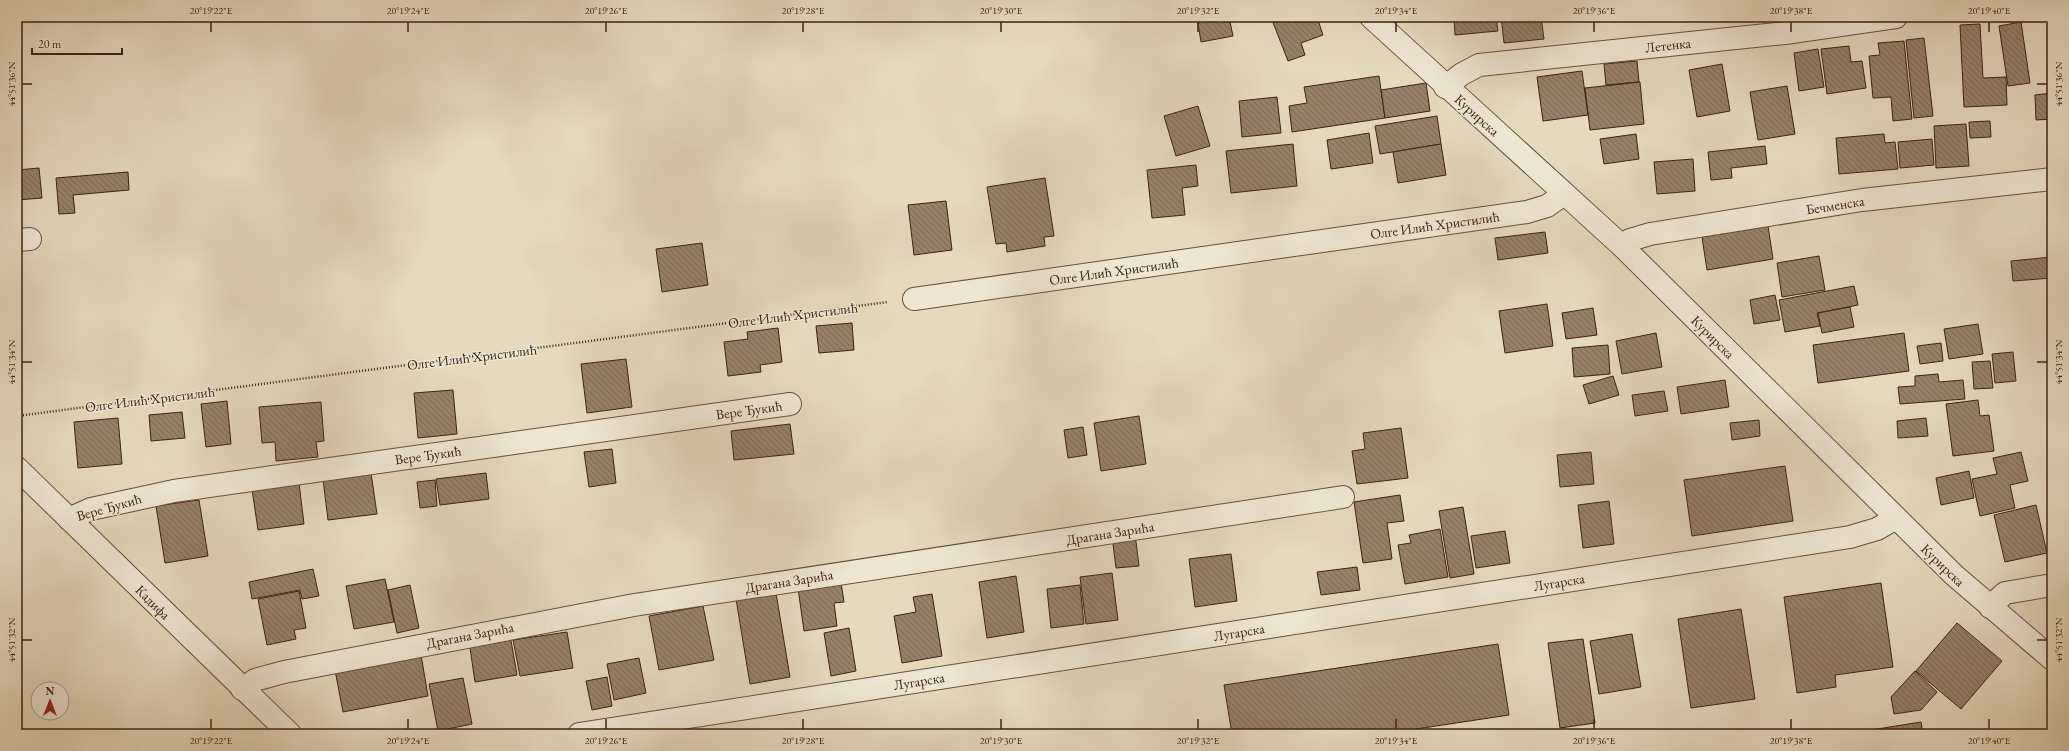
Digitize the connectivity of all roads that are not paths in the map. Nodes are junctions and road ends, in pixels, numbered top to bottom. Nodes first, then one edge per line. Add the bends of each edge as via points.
1 (1371, 17) edge
2 (1896, 17) edge
3 (1445, 86) junction
4 (2052, 179) edge
5 (1564, 194) junction
6 (1622, 246) junction
7 (914, 299) road end
8 (790, 404) dead end
9 (17, 468) edge
10 (1343, 497) dead end
11 (1896, 518) junction
12 (69, 519) junction
13 (2052, 585) edge
14 (1990, 608) junction
15 (2052, 659) edge
16 (242, 690) junction
17 (290, 734) edge
18 (580, 734) edge

1 - 3 street, Курирска
2 - 3 street, Летенка via 1785,33 1479,65
3 - 5 street, Курирска
4 - 6 street, Бечменска via 1862,200 1650,234 1630,240
5 - 6 street, Курирска
5 - 7 street, Олге Илић Христилић via 1547,206 1527,212
6 - 11 street, Курирска
8 - 12 street, Вере Ђукић via 174,491 91,510
9 - 12 street, Кадифа
10 - 16 street, Драгана Зарића via 634,605 272,675 255,680
11 - 14 street, Курирска
11 - 18 street, Лугарска via 1877,529 1850,538
12 - 16 street, Кадифа
13 - 14 street via 2005,594
14 - 15 street, Курирска
16 - 17 street, Кадифа

